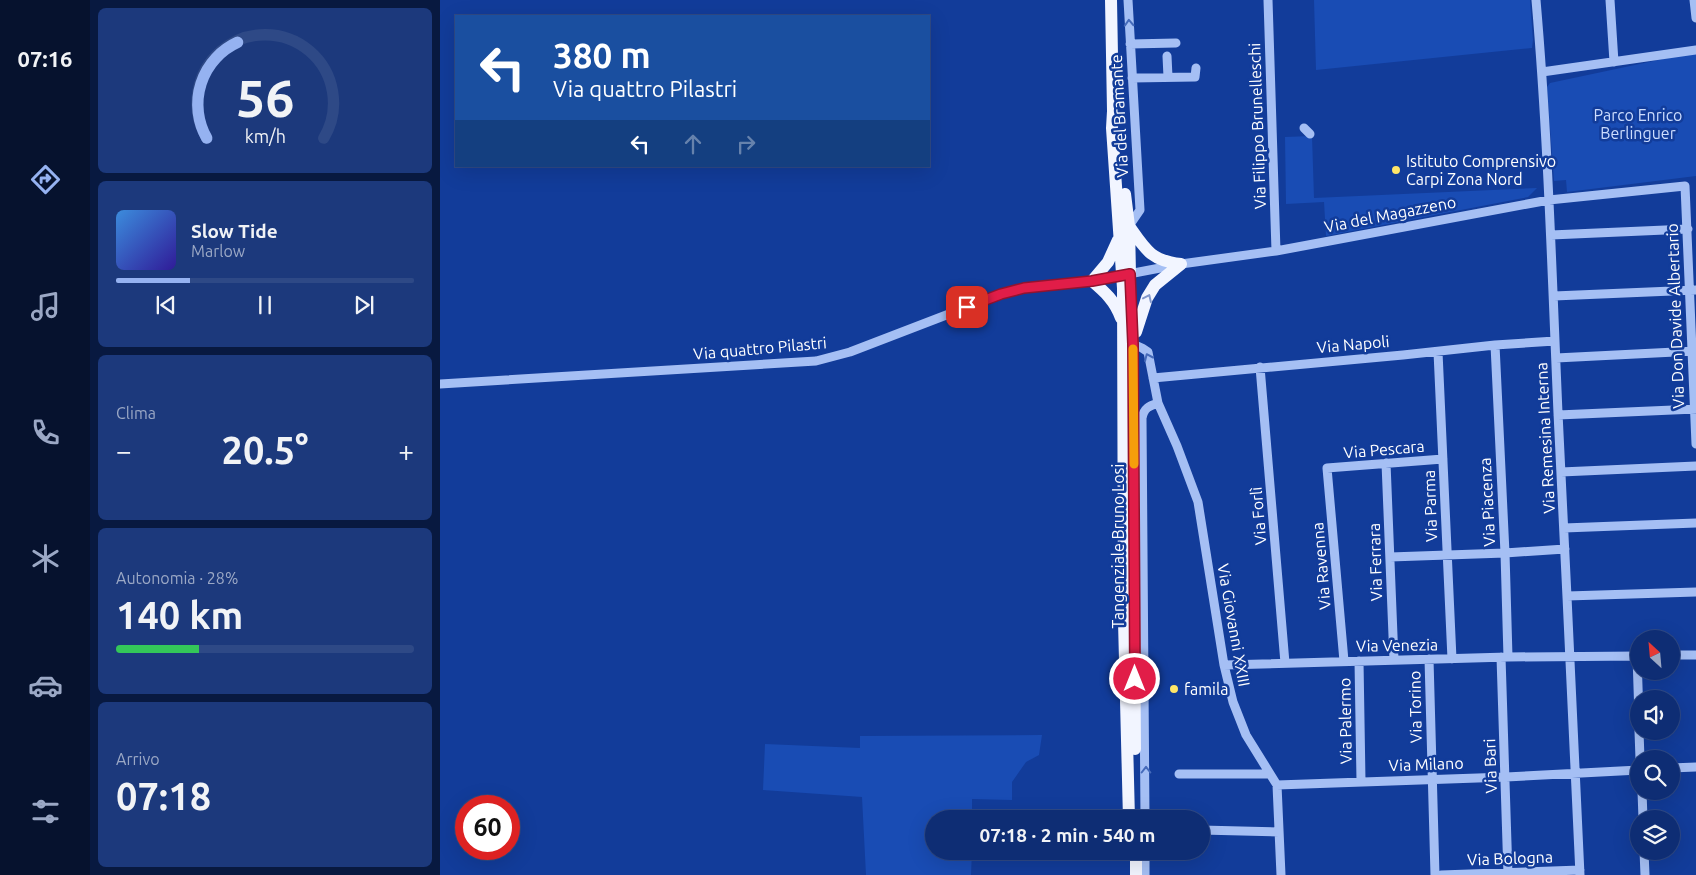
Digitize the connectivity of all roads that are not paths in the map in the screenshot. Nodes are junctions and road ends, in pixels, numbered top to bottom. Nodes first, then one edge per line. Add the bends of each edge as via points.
1 (1111, 0) edge
2 (1128, 0) edge
3 (1268, 0) edge
4 (1536, 0) edge
5 (1610, 0) edge
6 (1694, 0) edge
7 (1696, 18) edge
8 (1176, 43) dead end
9 (1130, 44) junction
10 (1696, 50) edge
11 (1167, 56) dead end
12 (1614, 62) junction
13 (1196, 68) dead end
14 (1542, 72) junction
15 (1168, 77) junction
16 (1132, 78) junction
17 (1685, 186) joint
18 (1549, 200) junction
19 (1688, 229) junction
20 (1124, 231) junction
21 (1551, 235) junction
22 (1276, 251) junction
23 (1182, 264) junction
24 (1126, 274) junction
25 (1092, 281) junction
26 (1693, 290) edge
27 (1554, 296) junction
28 (1124, 325) junction
29 (1555, 341) junction
30 (1133, 344) junction
31 (1495, 345) junction
32 (1694, 351) edge
33 (1438, 352) junction
34 (1556, 358) junction
35 (1260, 367) junction
36 (1154, 378) junction
37 (440, 384) edge
38 (1158, 403) junction
39 (1695, 409) edge
40 (1558, 415) junction
41 (1696, 444) edge
42 (1444, 459) junction
43 (1386, 462) junction
44 (1696, 466) edge
45 (1327, 468) joint
46 (1561, 472) junction
47 (1696, 523) edge
48 (1564, 528) junction
49 (1565, 549) junction
50 (1505, 553) junction
51 (1447, 555) junction
52 (1390, 557) junction
53 (1696, 592) edge
54 (1568, 596) junction
55 (1696, 654) edge
56 (1680, 655) edge
57 (1570, 656) junction
58 (1630, 656) edge
59 (1504, 657) junction
60 (1429, 659) junction
61 (1452, 659) junction
62 (1394, 660) junction
63 (1344, 661) junction
64 (1359, 661) junction
65 (1285, 663) junction
66 (1224, 665) junction
67 (1696, 767) edge
68 (1680, 768) edge
69 (1630, 771) edge
70 (1179, 774) dead end
71 (1270, 774) junction
72 (1577, 774) junction
73 (1506, 777) junction
74 (1432, 778) junction
75 (1362, 781) junction
76 (1277, 785) junction
77 (1129, 810) edge
78 (1136, 810) edge
79 (1146, 810) edge
80 (1210, 830) edge
81 (1279, 832) junction
82 (1129, 860) edge
83 (1136, 860) edge
84 (1146, 860) edge
85 (1644, 860) edge
86 (1580, 872) edge
87 (1508, 874) edge
88 (1129, 875) edge
89 (1136, 875) edge
90 (1146, 875) edge
91 (1281, 875) edge
92 (1435, 875) edge
93 (1441, 875) edge
94 (1645, 875) edge

1 - 20 main road via 1114,112
9 -> 2 street, Via del Bramante
3 - 22 street, Via Filippo Brunelleschi
4 - 14 street, Via Remesina Interna
5 - 12 street
6 - 7 street
8 - 9 street
9 - 16 street, Via del Bramante
10 - 12 street
11 - 15 street
12 - 14 street
13 - 15 street via 1195,77
14 - 18 street, Via Remesina Interna
15 - 16 street
16 - 20 street, Via del Bramante via 1140,210
17 - 18 street, Via del Magazzeno
17 - 19 street, Via Don Davide Albertario
18 - 21 street, Via Remesina Interna
18 - 22 street, Via del Magazzeno
19 - 21 street
19 - 26 street, Via Don Davide Albertario
20 - 23 main road via 1156,258
20 - 24 main road
20 - 25 main road via 1108,262
21 - 27 street, Via Remesina Interna
22 - 23 street, Via del Magazzeno
23 - 24 street, Via del Magazzeno
30 -> 23 main road via 1147,298 1155,285
24 - 25 street, Via quattro Pilastri
24 - 28 main road, Tangenziale Bruno Losi
24 - 30 main road, Tangenziale Bruno Losi
25 - 28 main road via 1113,301
25 - 37 street, Via quattro Pilastri via 1024,288 1001,294 850,352 816,361
26 - 27 street
26 - 32 street, Via Don Davide Albertario
27 - 29 street, Via Remesina Interna
28 - 77 main road, Tangenziale Bruno Losi via 1124,621
29 - 31 street, Via Napoli
29 - 34 street, Via Remesina Interna
36 -> 30 street, Via Giovanni XXIII via 1148,352
30 - 78 main road, Tangenziale Bruno Losi
31 - 33 street, Via Napoli
31 - 50 street, Via Piacenza
32 - 34 street
32 - 39 street, Via Don Davide Albertario
33 - 35 street, Via Napoli
33 - 42 street, Via Parma
34 - 40 street, Via Remesina Interna
35 - 36 street, Via Napoli
35 - 65 street, Via Forlì
36 - 38 street, Via Giovanni XXIII
38 - 66 street, Via Giovanni XXIII via 1198,502
79 -> 38 street via 1142,418 1147,408
39 - 40 street
39 - 41 street, Via Don Davide Albertario
40 - 46 street, Via Remesina Interna
42 - 43 street, Via Pescara
42 - 51 street, Via Parma
43 - 45 street, Via Pescara
43 - 52 street, Via Ferrara
44 - 46 street
45 - 63 street, Via Ravenna
46 - 48 street, Via Remesina Interna
47 - 48 street
48 - 49 street, Via Remesina Interna
49 - 50 street
49 - 54 street, Via Remesina Interna
50 - 51 street
50 - 59 street, Via Piacenza
51 - 52 street
51 - 61 street, Via Parma
52 - 62 street, Via Ferrara
53 - 54 street
54 - 57 street, Via Remesina Interna
55 - 56 street
57 - 58 street, Via Venezia
57 - 59 street, Via Venezia
57 - 72 street, Via Remesina Interna
59 - 61 street, Via Venezia
59 - 73 street, Via Bari
60 - 61 street, Via Venezia
60 - 62 street, Via Venezia
60 - 74 street, Via Torino
62 - 64 street, Via Venezia
63 - 64 street, Via Venezia
63 - 65 street, Via Venezia
64 - 75 street, Via Palermo
65 - 66 street, Via Venezia
66 - 71 street, Via Giovanni XXIII via 1233,702 1246,734
67 - 68 street
69 - 72 street, Via Milano
70 - 71 street
71 - 76 street, Via Giovanni XXIII
72 - 73 street, Via Milano
72 - 86 street, Via Remesina Interna
73 - 74 street, Via Milano
73 - 87 street, Via Bari
74 - 75 street, Via Milano
74 - 92 street, Via Torino
75 - 76 street, Via Milano
76 - 81 street
80 - 81 street
81 - 91 street
82 - 88 main road
83 - 89 main road
84 - 90 street
85 - 94 street
86 - 87 street, Via Bologna
87 - 93 street, Via Bologna

